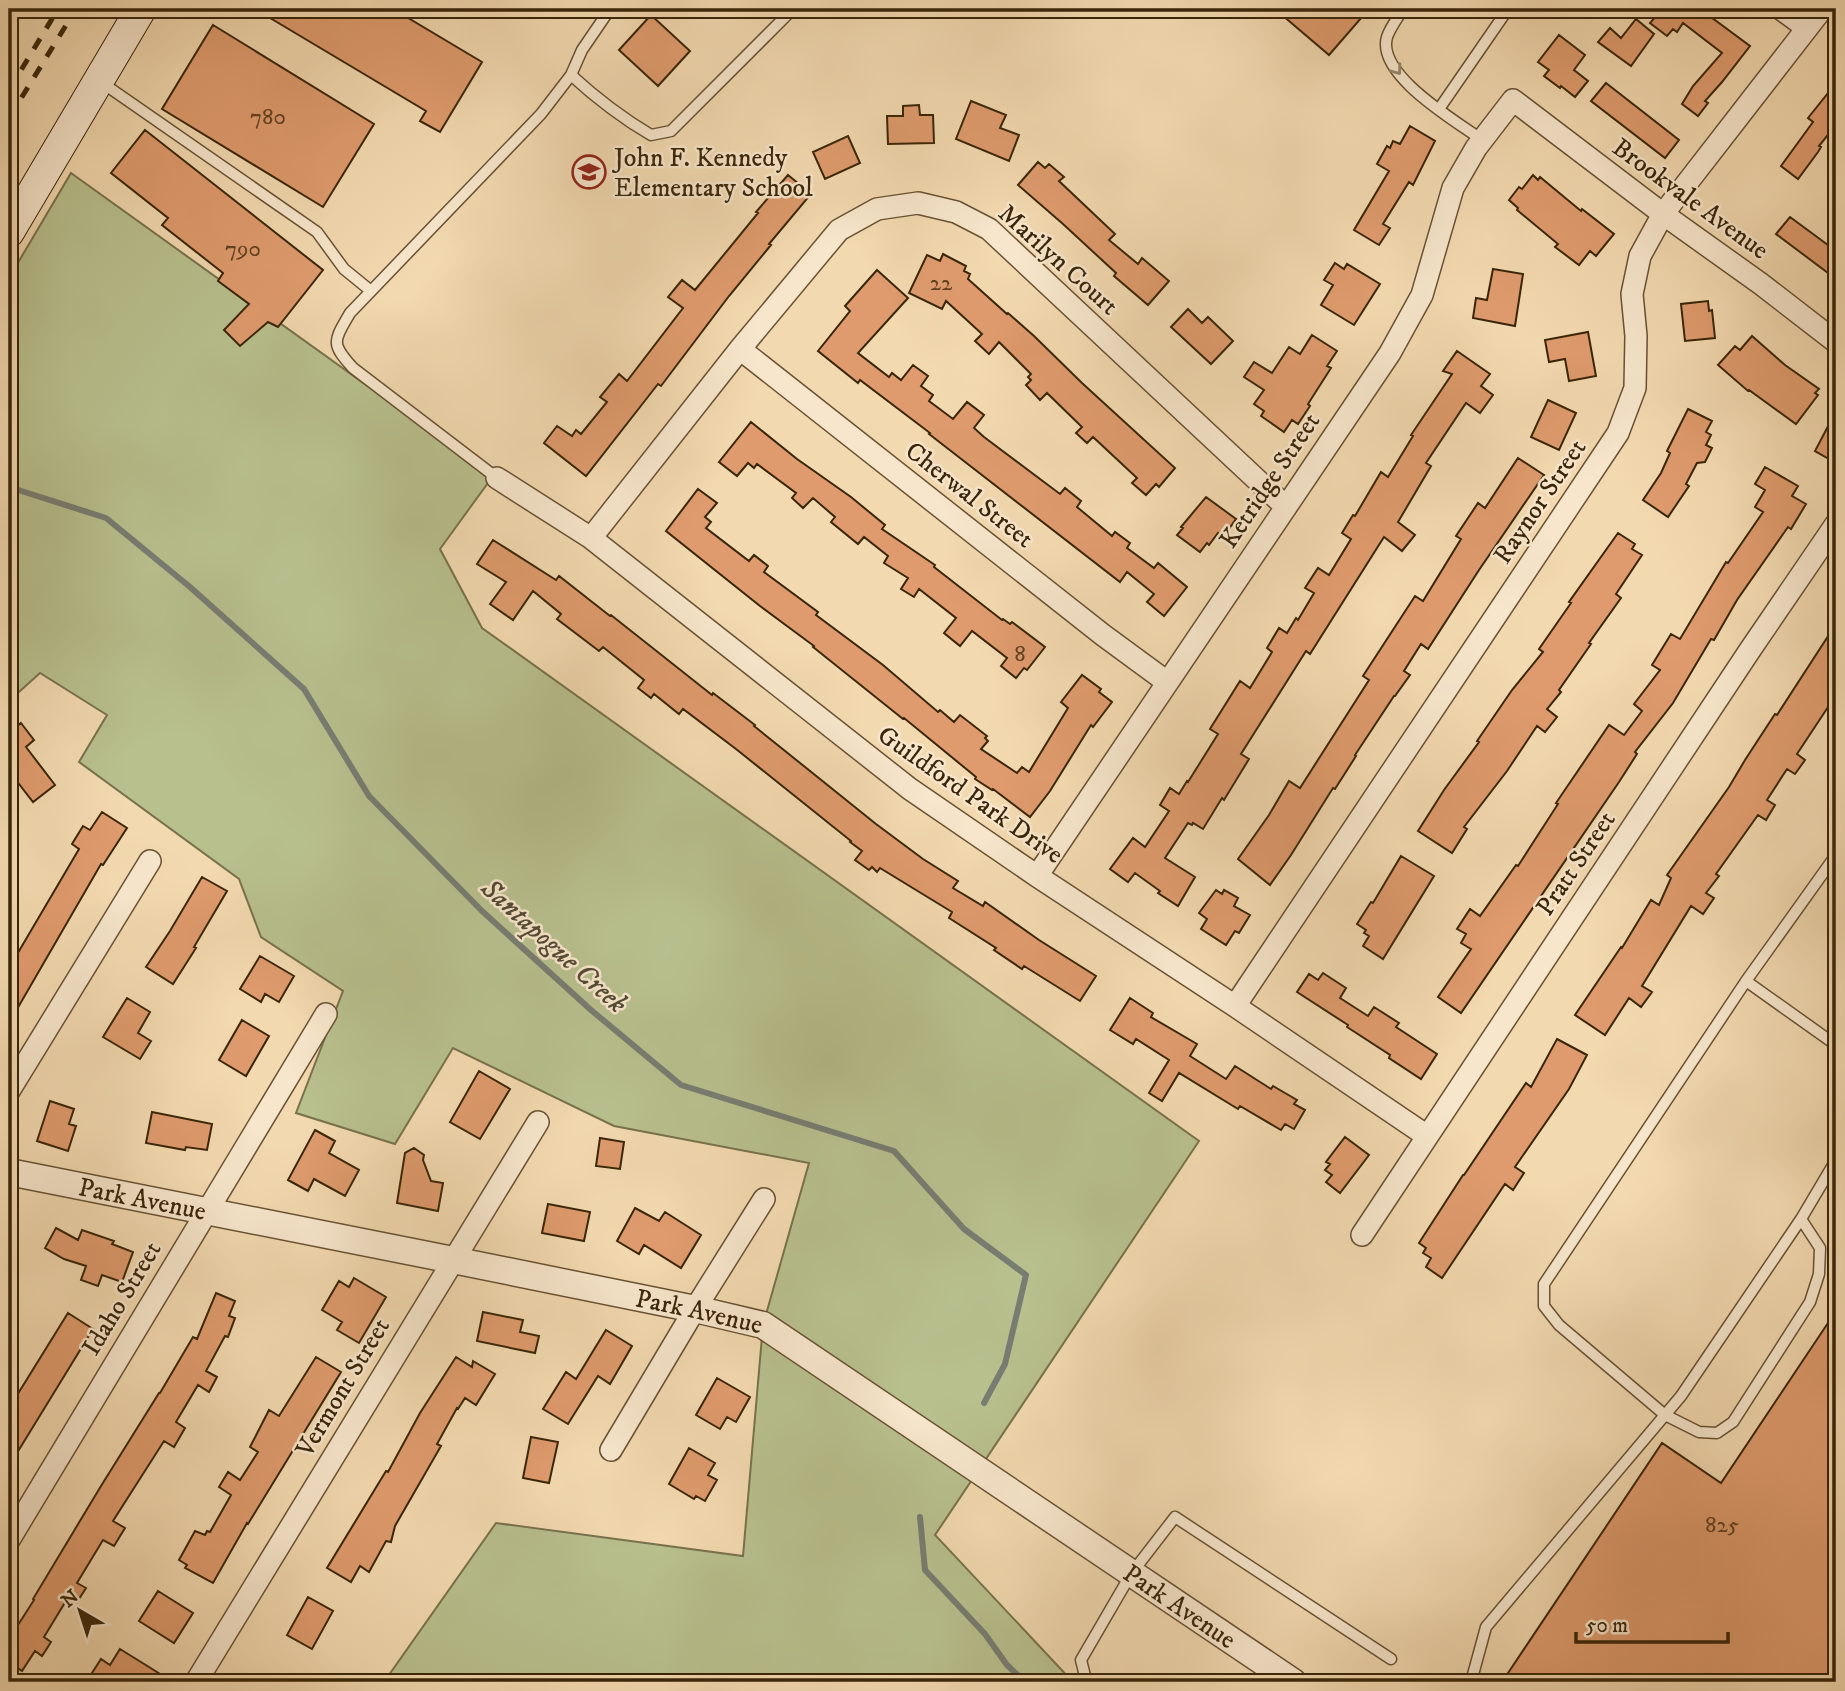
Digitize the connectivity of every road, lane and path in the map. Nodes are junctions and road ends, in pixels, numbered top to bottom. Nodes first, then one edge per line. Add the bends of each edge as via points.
1 (141, 9) edge
2 (610, 9) edge
3 (787, 9) edge
4 (1403, 9) edge
5 (1508, 9) edge
6 (1782, 9) edge
7 (1822, 9) edge
8 (1807, 28) junction
9 (571, 75) junction
10 (98, 81) junction
11 (1513, 100) joint
12 (1438, 109) junction
13 (1482, 140) junction
14 (1663, 214) junction
15 (9, 232) edge
16 (371, 291) junction
17 (1836, 342) edge
18 (740, 349) junction
19 (497, 478) joint
20 (1285, 506) junction
21 (1836, 524) edge
22 (591, 538) junction
23 (1167, 682) junction
24 (1836, 855) edge
25 (150, 861) dead end
26 (1037, 876) junction
27 (1746, 981) junction
28 (1235, 1006) junction
29 (326, 1014) dead end
30 (1836, 1029) edge
31 (1832, 1043) edge
32 (9, 1091) edge
33 (538, 1122) dead end
34 (1427, 1136) junction
35 (1836, 1160) edge
36 (9, 1172) edge
37 (764, 1199) dead end
38 (206, 1212) junction
39 (1801, 1219) junction
40 (1362, 1235) dead end
41 (453, 1260) junction
42 (695, 1309) junction
43 (1665, 1415) junction
44 (611, 1450) dead end
45 (9, 1540) edge
46 (1131, 1574) junction
47 (1391, 1659) dead end
48 (196, 1682) edge
49 (1090, 1682) edge
50 (1293, 1682) edge
51 (1471, 1682) edge

1 - 10 main road
2 - 9 lane
3 - 9 lane via 787,15 671,131 651,135 631,124
4 -> 12 lane via 1387,38 1387,53 1392,67
5 - 12 lane
6 - 8 street
7 - 8 street, Raynor Street
8 - 14 street, Raynor Street
9 - 16 lane via 541,114
10 - 15 main road
10 - 16 lane via 317,232 344,269
11 - 13 street, Ketridge Street
11 - 14 street, Brookvale Avenue
12 - 13 lane
13 - 20 street, Ketridge Street via 1453,188 1422,295 1390,353
14 - 17 street, Brookvale Avenue
14 - 28 street, Raynor Street via 1640,256 1632,294 1635,388 1618,433
16 - 19 lane via 336,337 338,352
18 - 20 street, Marilyn Court via 839,230 877,209 918,203 956,212 989,229
18 - 22 street, Marilyn Court
18 - 23 street, Cherwal Street
19 - 22 street, Guildford Park Drive
20 - 23 street, Ketridge Street
21 - 34 street, Pratt Street
22 - 26 street, Guildford Park Drive via 910,789
23 - 26 street, Ketridge Street
24 - 27 lane
25 - 32 street
26 - 28 street, Guildford Park Drive
27 - 31 lane
27 - 43 lane via 1544,1284 1544,1306 1559,1325
28 - 34 street, Guildford Park Drive
29 - 38 street, Idaho Street
30 - 31 lane
33 - 41 street, Vermont Street
34 - 40 street, Pratt Street
35 - 39 lane
36 - 38 street, Park Avenue
37 - 42 street
38 - 41 street, Park Avenue
38 - 45 street, Idaho Street
39 - 43 lane
39 - 43 lane via 1820,1248 1819,1274 1810,1302 1733,1422 1717,1433 1699,1432
41 - 42 street, Park Avenue
41 - 48 street, Vermont Street
42 - 44 street
42 - 46 street, Park Avenue via 763,1325
43 - 51 lane via 1486,1627
46 - 47 lane via 1175,1517
46 - 49 lane via 1081,1660
46 - 50 street, Park Avenue

